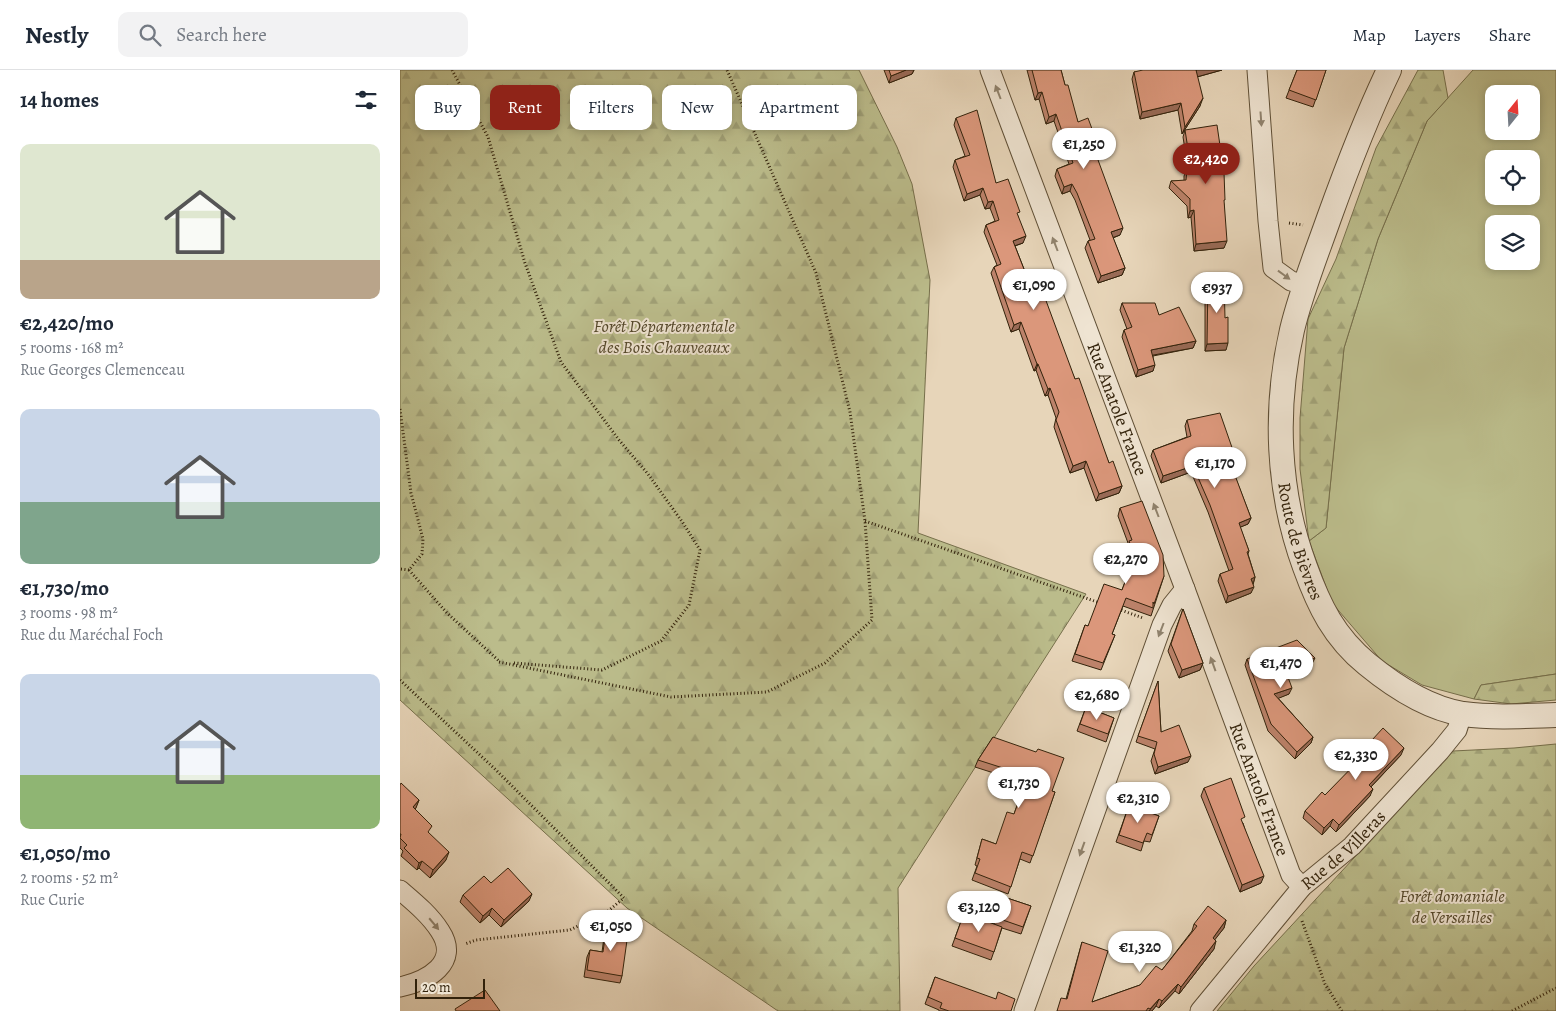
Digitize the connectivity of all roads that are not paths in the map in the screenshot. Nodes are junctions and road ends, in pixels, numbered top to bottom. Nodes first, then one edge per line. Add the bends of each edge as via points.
1 (990, 70) edge
2 (1257, 70) edge
3 (1389, 70) edge
4 (1305, 285) junction
5 (1186, 589) junction
6 (1462, 714) junction
7 (1556, 715) edge
8 (400, 890) edge
9 (1298, 892) junction
10 (400, 987) edge
11 (1024, 1011) edge
12 (1200, 1011) edge

5 -> 1 street, Rue Anatole France
2 -> 4 street via 1273,268 1291,281
3 - 4 street, Route de Bièvres via 1368,115
4 - 6 street, Route de Bièvres via 1289,348 1280,435 1284,492 1300,555 1330,624 1354,653 1391,684 1433,705
9 -> 5 street, Rue Anatole France
5 -> 11 street via 1172,605 1162,625
6 - 7 street
6 - 9 street, Rue de Villeras via 1457,730 1440,751 1352,846
8 -> 10 street via 441,932 447,951 443,966 429,976
9 - 12 street, Rue de Villeras

